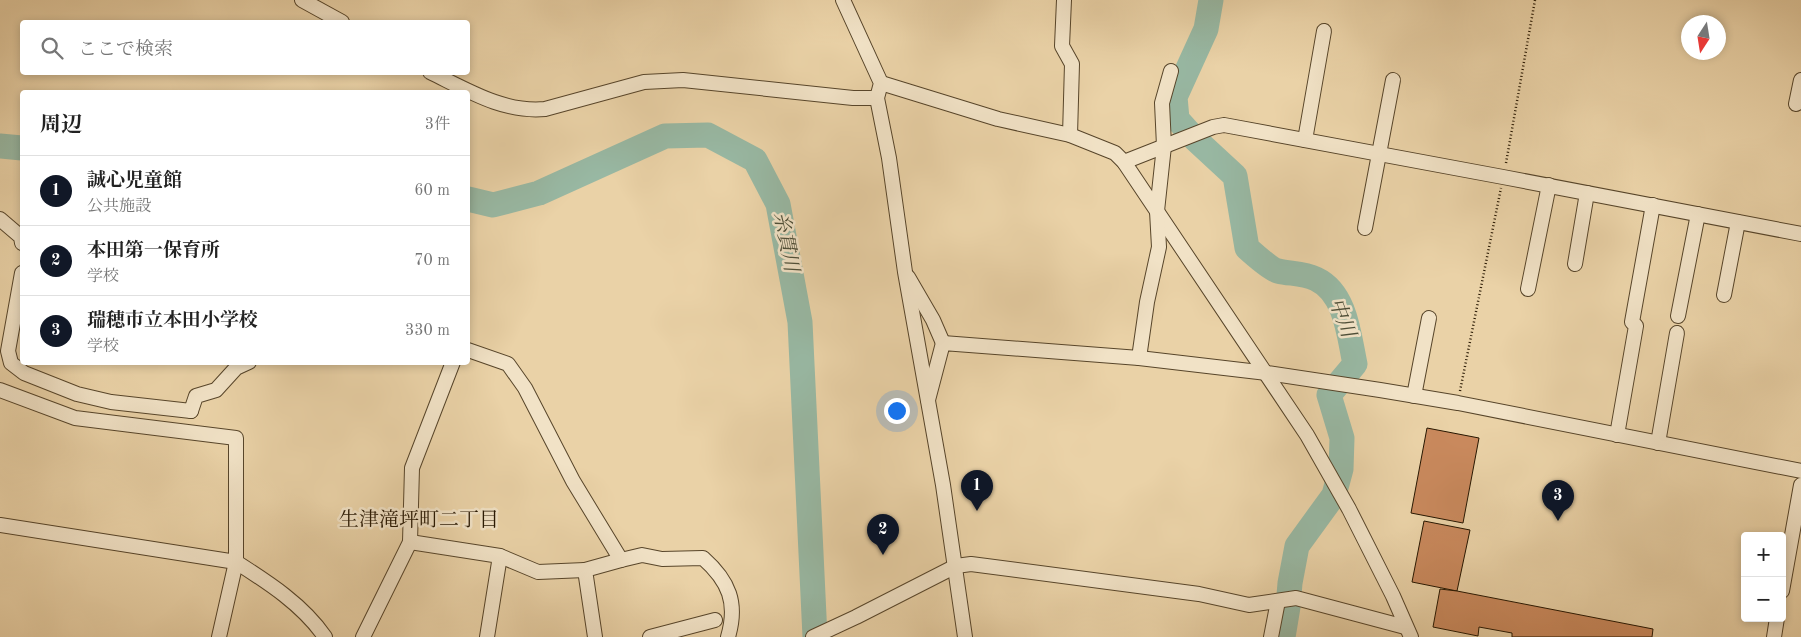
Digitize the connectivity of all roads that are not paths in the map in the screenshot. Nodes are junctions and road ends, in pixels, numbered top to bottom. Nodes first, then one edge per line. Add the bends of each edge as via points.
1 (302, 0) edge
2 (843, 0) edge
3 (1064, 0) edge
4 (338, 20) edge
5 (1324, 31) dead end
6 (1171, 71) dead end
7 (436, 75) edge
8 (1393, 80) dead end
9 (1801, 80) edge
10 (881, 83) junction
11 (468, 90) edge
12 (470, 91) edge
13 (877, 98) junction
14 (1796, 104) dead end
15 (1070, 135) junction
16 (1305, 140) junction
17 (1164, 146) junction
18 (1379, 154) junction
19 (1124, 162) junction
20 (1549, 186) junction
21 (1587, 193) junction
22 (1653, 205) junction
23 (1157, 212) junction
24 (1698, 214) junction
25 (0, 219) edge
26 (1738, 222) junction
27 (1365, 228) dead end
28 (1801, 234) edge
29 (20, 237) edge
30 (1575, 264) dead end
31 (905, 272) junction
32 (20, 284) edge
33 (1528, 289) dead end
34 (1724, 295) dead end
35 (1678, 316) dead end
36 (1430, 318) dead end
37 (1677, 333) dead end
38 (943, 343) junction
39 (470, 351) edge
40 (1140, 358) junction
41 (242, 365) edge
42 (452, 365) edge
43 (1267, 373) junction
44 (0, 390) edge
45 (1414, 396) junction
46 (928, 400) junction
47 (191, 411) junction
48 (140, 427) junction
49 (1617, 435) junction
50 (1658, 443) junction
51 (1801, 470) edge
52 (1801, 485) edge
53 (0, 525) edge
54 (410, 542) junction
55 (500, 556) junction
56 (620, 560) junction
57 (236, 562) junction
58 (956, 566) junction
59 (585, 570) junction
60 (1785, 577) edge
61 (1278, 601) junction
62 (715, 620) dead end
63 (1776, 622) edge
64 (1406, 633) edge
65 (491, 636) edge
66 (219, 637) edge
67 (325, 637) edge
68 (363, 637) edge
69 (595, 637) edge
70 (650, 637) edge
71 (728, 637) edge
72 (813, 637) edge
73 (965, 637) edge
74 (1271, 637) edge
75 (1774, 637) edge

1 - 4 street
2 - 10 street
3 - 15 street via 1062,46 1072,64
5 - 16 street
6 - 17 street via 1162,103
7 - 11 street
8 - 18 street
9 - 14 street
10 - 13 street
10 - 15 street via 998,119
12 - 13 street via 509,107 529,110 545,109 644,82 683,80
13 - 31 street
15 - 19 street via 1115,153
16 - 17 street via 1224,126 1213,127
16 - 18 street
17 - 19 street
17 - 23 street
18 - 20 street
18 - 27 street
19 - 23 street
20 - 21 street
20 - 33 street
21 - 22 street
21 - 30 street
22 - 24 street
22 - 49 street via 1632,322 1636,326
23 - 40 street via 1159,248 1147,302
23 - 43 street
24 - 26 street
24 - 35 street
25 - 29 street
26 - 28 street
26 - 34 street
31 - 38 street via 925,304
31 - 46 street
32 - 47 street via 8,351 11,363 24,373 77,394 111,402
36 - 45 street
37 - 50 street
38 - 40 street
38 - 46 street
39 - 56 street via 508,364 525,388 573,482
40 - 43 street
41 - 47 street via 216,390 196,396
42 - 54 street via 412,468
43 - 45 street
43 - 64 street via 1308,435 1349,509 1393,596
44 - 48 street via 75,418
45 - 49 street
46 - 58 street
47 - 48 street
48 - 57 street via 236,438
49 - 50 street
50 - 51 street
52 - 60 street
53 - 57 street
54 - 55 street
54 - 68 street
55 - 59 street via 538,572
55 - 65 street
56 - 59 street
56 - 71 street via 642,555 662,559 703,558 726,584 733,610
57 - 66 street
57 - 67 street via 270,584 314,621
58 - 61 street via 971,564 1199,594 1249,604
58 - 72 street
58 - 73 street
59 - 69 street
61 - 64 street via 1296,598
61 - 74 street
62 - 70 street
63 - 75 street

